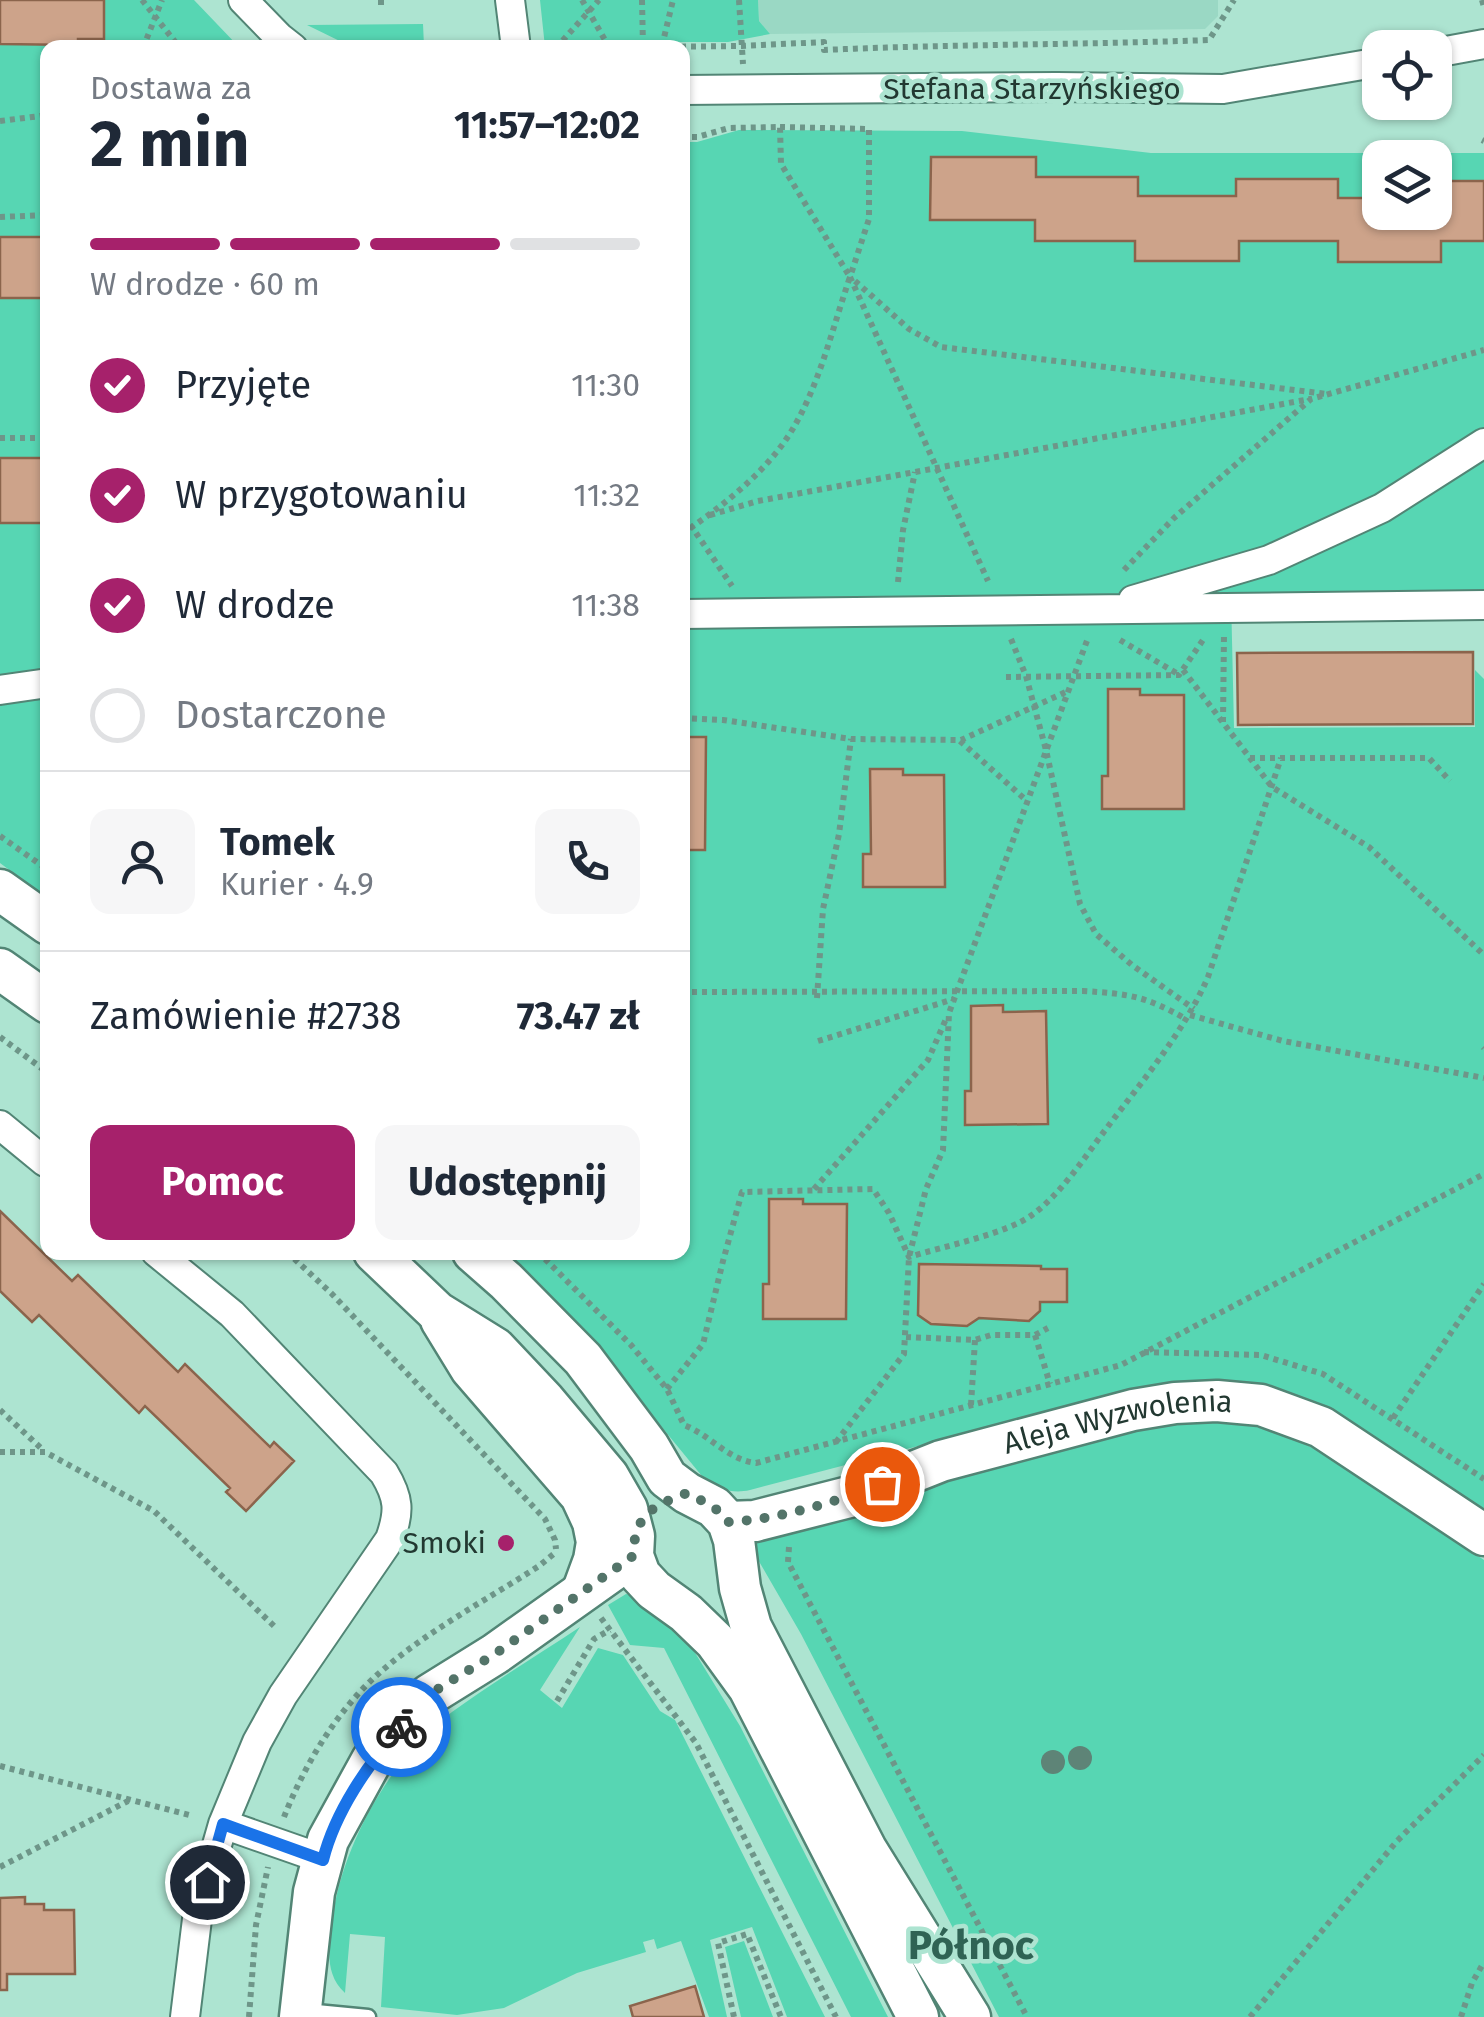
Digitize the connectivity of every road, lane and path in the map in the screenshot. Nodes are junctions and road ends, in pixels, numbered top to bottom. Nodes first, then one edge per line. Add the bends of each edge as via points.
1 (142, 0) edge
2 (162, 0) edge
3 (242, 0) edge
4 (510, 0) edge
5 (582, 0) edge
6 (599, 0) edge
7 (642, 0) edge
8 (673, 0) edge
9 (1234, 0) edge
10 (588, 12) junction
11 (156, 16) junction
12 (144, 40) edge
13 (174, 40) edge
14 (283, 40) edge
15 (515, 40) edge
16 (565, 40) edge
17 (605, 40) edge
18 (643, 40) edge
19 (663, 40) edge
20 (1484, 44) edge
21 (690, 45) edge
22 (1452, 50) edge
23 (1362, 65) edge
24 (690, 90) edge
25 (40, 115) edge
26 (0, 120) edge
27 (780, 127) junction
28 (690, 137) edge
29 (40, 215) edge
30 (0, 216) edge
31 (850, 277) junction
32 (1484, 350) edge
33 (1332, 394) junction
34 (1311, 399) junction
35 (0, 438) edge
36 (40, 438) edge
37 (1484, 443) edge
38 (937, 468) junction
39 (915, 472) junction
40 (710, 516) junction
41 (692, 528) joint
42 (1484, 605) edge
43 (1224, 608) junction
44 (1001, 612) junction
45 (751, 613) junction
46 (895, 613) junction
47 (690, 614) edge
48 (1096, 618) junction
49 (1181, 672) junction
50 (1026, 676) junction
51 (1006, 677) dead end
52 (1073, 677) junction
53 (40, 684) edge
54 (0, 690) edge
55 (1068, 690) junction
56 (1034, 706) junction
57 (690, 718) edge
58 (1223, 723) junction
59 (851, 739) junction
60 (959, 740) junction
61 (1046, 750) junction
62 (1248, 758) junction
63 (1281, 758) junction
64 (1450, 781) dead end
65 (1272, 787) junction
66 (1027, 801) junction
67 (0, 836) edge
68 (40, 864) edge
69 (0, 890) edge
70 (40, 918) edge
71 (1484, 955) edge
72 (0, 969) edge
73 (690, 992) edge
74 (817, 995) junction
75 (955, 995) junction
76 (40, 998) edge
77 (949, 1013) junction
78 (1190, 1014) junction
79 (0, 1037) edge
80 (818, 1041) dead end
81 (40, 1066) edge
82 (1484, 1078) edge
83 (0, 1125) edge
84 (40, 1156) edge
85 (1484, 1174) edge
86 (812, 1190) junction
87 (909, 1257) junction
88 (166, 1260) edge
89 (295, 1260) edge
90 (382, 1260) edge
91 (482, 1260) edge
92 (546, 1260) edge
93 (1484, 1284) edge
94 (437, 1312) junction
95 (1048, 1328) dead end
96 (1035, 1335) junction
97 (906, 1337) junction
98 (975, 1340) junction
99 (1050, 1384) junction
100 (667, 1389) junction
101 (971, 1404) junction
102 (0, 1410) edge
103 (1393, 1418) dead end
104 (836, 1442) junction
105 (0, 1452) edge
106 (45, 1452) junction
107 (687, 1493) junction
108 (546, 1519) dead end
109 (728, 1522) junction
110 (1484, 1535) edge
111 (789, 1541) dead end
112 (634, 1546) junction
113 (590, 1602) junction
114 (274, 1626) dead end
115 (610, 1630) junction
116 (557, 1701) dead end
117 (1484, 1755) edge
118 (0, 1766) edge
119 (130, 1800) junction
120 (193, 1816) dead end
121 (223, 1824) junction
122 (323, 1860) junction
123 (0, 1866) edge
124 (266, 1871) dead end
125 (1484, 1962) edge
126 (300, 2014) edge
127 (184, 2017) edge
128 (249, 2017) edge
129 (368, 2017) edge
130 (734, 2017) edge
131 (781, 2017) edge
132 (836, 2017) edge
133 (918, 2017) edge
134 (970, 2017) edge
135 (1026, 2017) edge
136 (1250, 2017) edge
137 (1461, 2017) edge

1 - 11 path
2 - 11 path
3 - 14 street
4 - 15 street
5 - 10 path
6 - 10 path
7 - 18 path
8 - 19 path
9 - 21 path via 1208,40 824,50 824,42
10 - 16 path
10 - 17 path
11 - 12 path
11 - 13 path
20 - 22 street
23 - 24 street, Stefana Starzyńskiego via 1223,89
25 - 26 path
27 - 28 path
27 - 31 path via 780,164
27 - 31 path via 870,130 869,219
29 - 30 path
31 - 33 path via 941,347
31 - 38 path
31 - 40 path via 812,389 788,435
32 - 33 path
33 - 34 path
34 - 38 path
34 - 48 path via 1174,518 1112,582
35 - 36 path
37 - 48 street via 1382,508 1269,560
38 - 39 path
38 - 44 path
39 - 40 path
39 - 46 path
40 - 41 path
41 - 45 path
42 - 43 street
43 - 48 street
43 - 49 path
43 - 58 path
44 - 46 street
44 - 48 street
44 - 50 path
45 - 46 street
45 - 47 street
48 - 49 path
48 - 52 path
49 - 52 path
49 - 58 path
50 - 51 path
50 - 52 path
50 - 56 path
52 - 55 path
53 - 54 street
55 - 56 path
55 - 61 path
56 - 60 path
56 - 61 path
57 - 59 path
58 - 62 path
59 - 60 path
59 - 74 path via 823,910
60 - 66 path
61 - 66 path
61 - 78 path via 1080,904 1096,934
62 - 63 path
62 - 65 path
63 - 64 path via 1429,758
63 - 65 path
65 - 71 path via 1370,847
65 - 78 path
66 - 75 path
67 - 68 path
69 - 70 main road
72 - 76 main road
73 - 74 path
74 - 75 path
75 - 77 path
75 - 78 path via 1129,994
75 - 80 path
77 - 86 path via 928,1060
77 - 87 path via 943,1150
78 - 82 path via 1283,1041
78 - 87 path via 1074,1172 1030,1217
79 - 81 path
83 - 84 street
85 - 99 path via 1122,1365
86 - 87 path via 873,1188
86 - 100 path via 742,1192 703,1344
87 - 97 path
88 - 121 street via 232,1314 384,1473 395,1490 398,1517 390,1539 284,1694
89 - 108 path
90 - 94 main road
91 - 107 main road via 582,1358 667,1478
92 - 100 path
93 - 103 path
94 - 112 main road via 496,1348 546,1401 608,1476 627,1509
94 - 113 main road via 470,1369 581,1496 596,1542
95 - 96 path
96 - 98 path
96 - 99 path
97 - 98 path
97 - 104 path via 904,1354
98 - 101 path
99 - 101 path
100 - 104 path via 684,1425 744,1462
101 - 104 path
102 - 106 path
105 - 106 path
106 - 114 path via 154,1512
107 - 109 main road
107 - 112 main road via 642,1518
109 - 110 main road, Aleja Wyzwolenia via 834,1500 942,1462 1133,1410 1217,1401 1261,1405 1321,1427
109 - 134 main road via 751,1627 866,1848
111 - 135 path via 788,1562
112 - 113 main road
112 - 133 main road via 640,1575 716,1640 749,1688
113 - 115 path
113 - 122 main road via 428,1695 372,1760
115 - 116 path via 594,1640
115 - 132 path via 696,1744
117 - 136 path via 1397,1841
118 - 119 path
119 - 120 path
119 - 123 path
121 - 122 street
121 - 127 street via 198,1910
122 - 126 main road
124 - 128 path
125 - 137 path
126 - 129 lane
130 - 131 path via 718,1943 747,1934

